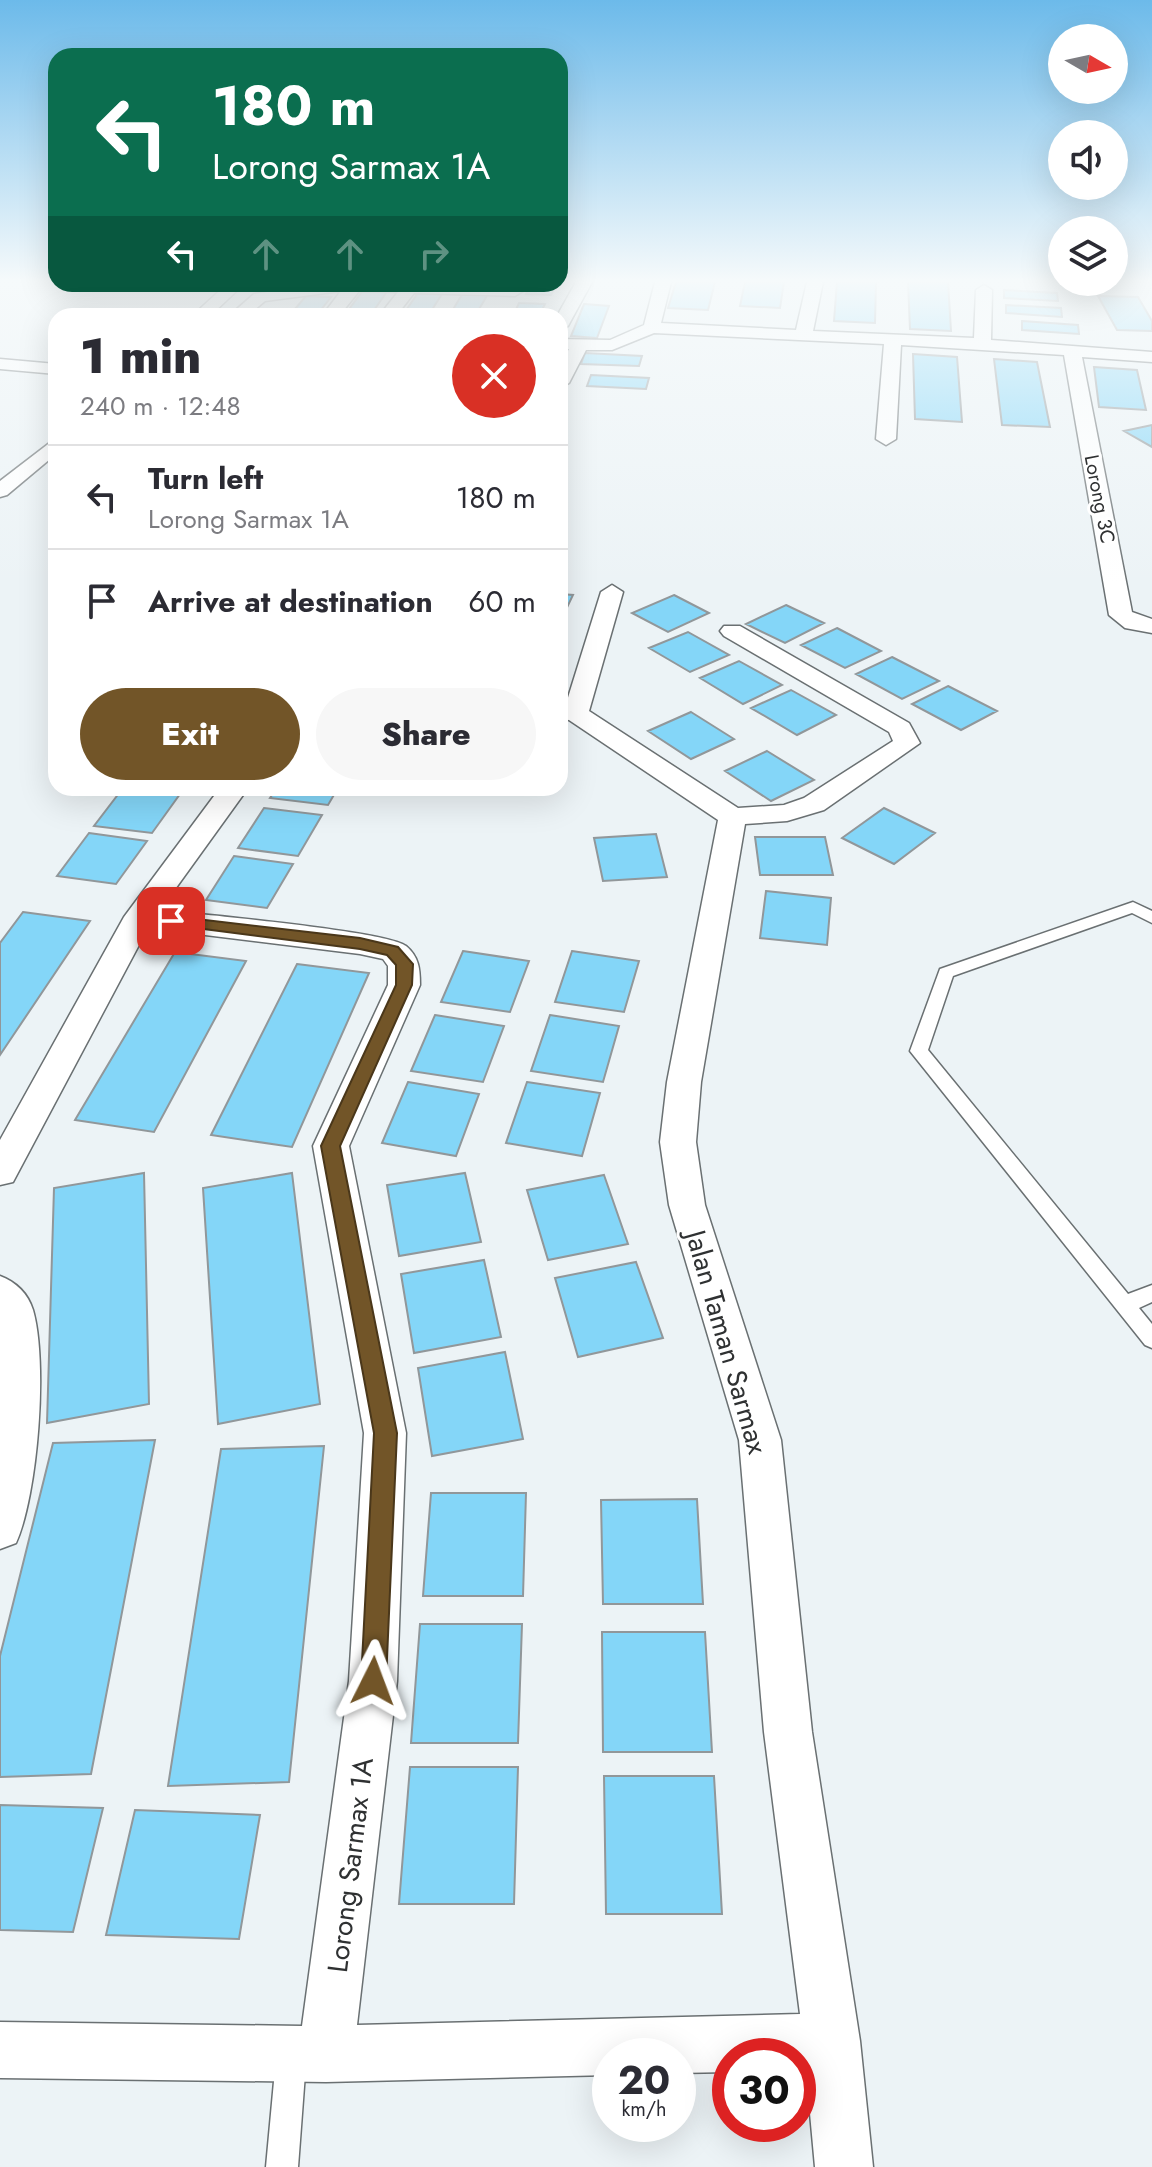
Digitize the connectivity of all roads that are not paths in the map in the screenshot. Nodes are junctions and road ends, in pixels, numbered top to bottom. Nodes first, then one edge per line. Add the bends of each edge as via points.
1 (890, 383) edge
2 (1078, 383) edge
3 (886, 439) dead end
4 (48, 451) edge
5 (0, 491) edge
6 (612, 592) dead end
7 (1152, 626) edge
8 (732, 631) dead end
9 (568, 712) edge
10 (228, 796) edge
11 (732, 817) junction
12 (139, 917) junction
13 (1152, 918) edge
14 (0, 1172) edge
15 (0, 1292) edge
16 (1152, 1293) edge
17 (1124, 1305) junction
18 (1152, 1339) edge
19 (0, 1529) edge
20 (832, 2041) junction
21 (0, 2050) edge
22 (309, 2053) junction
23 (282, 2167) edge
24 (844, 2167) edge

1 - 3 street
2 - 7 street, Lorong 3C via 1121,615
4 - 5 street
6 - 9 street
8 - 11 street via 900,728 907,743 814,804 787,813
9 - 11 street
10 - 12 street
11 - 20 street, Jalan Taman Sarmax via 678,1142 687,1205 760,1440 788,1732
12 - 14 street
12 - 22 street, Lorong Sarmax 1A via 360,944 393,951 404,964 404,985 331,1146 385,1433 373,1681
13 - 17 lane via 1133,907 946,973 919,1051
15 - 19 street via 13,1309 18,1344 15,1465
16 - 17 lane
17 - 18 lane
20 - 22 street
20 - 24 street, Jalan Taman Sarmax
21 - 22 street
22 - 23 lane

